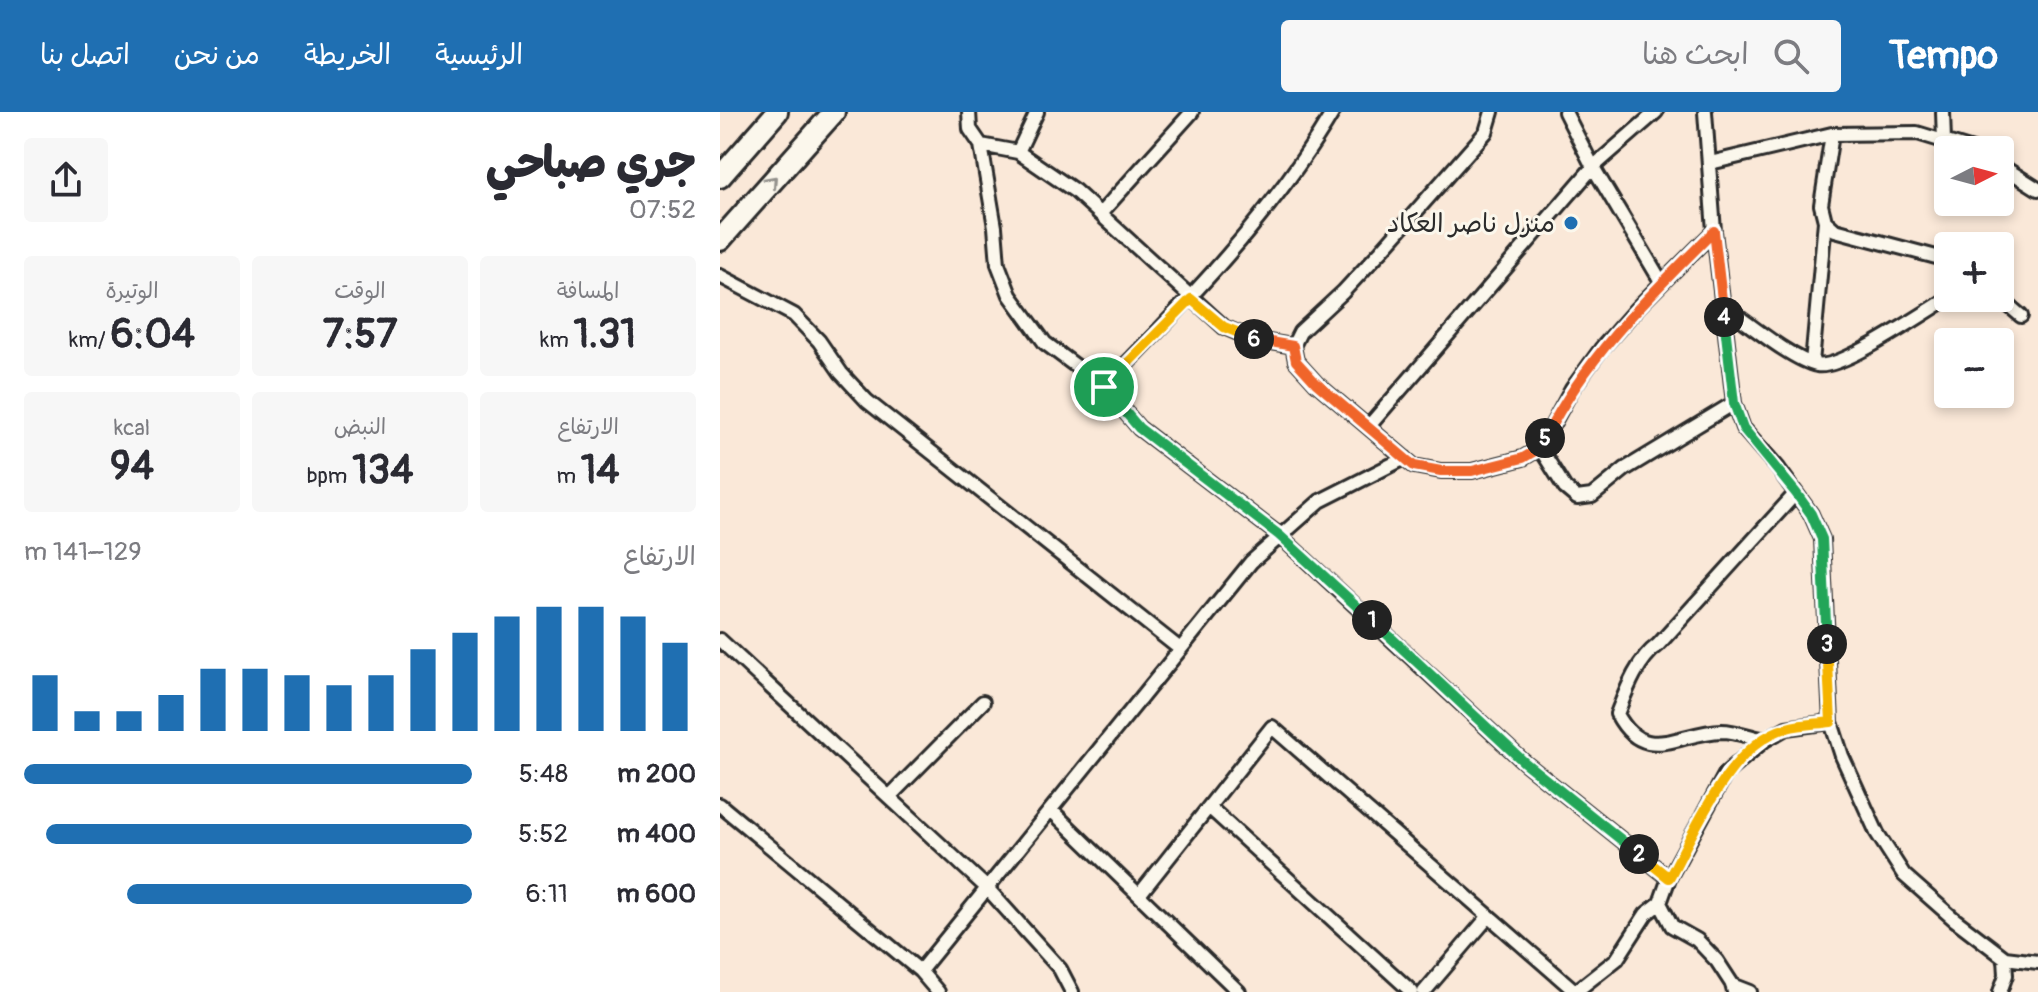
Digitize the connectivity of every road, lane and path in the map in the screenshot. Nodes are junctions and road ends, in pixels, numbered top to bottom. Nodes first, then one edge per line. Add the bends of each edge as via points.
1 (834, 112) edge
2 (969, 112) edge
3 (1037, 112) edge
4 (1192, 112) edge
5 (1333, 112) edge
6 (1492, 112) edge
7 (1565, 112) edge
8 (1656, 112) edge
9 (1705, 112) edge
10 (1943, 112) edge
11 (773, 113) edge
12 (1832, 134) junction
13 (1944, 136) edge
14 (1934, 138) edge
15 (981, 145) junction
16 (1018, 152) junction
17 (1710, 163) junction
18 (1593, 167) junction
19 (2014, 174) edge
20 (720, 177) edge
21 (2038, 189) edge
22 (1100, 214) junction
23 (1825, 221) junction
24 (1714, 231) junction
25 (720, 240) edge
26 (1934, 256) edge
27 (720, 276) edge
28 (1662, 283) junction
29 (1191, 299) junction
30 (1723, 306) junction
31 (1934, 307) edge
32 (2014, 310) edge
33 (2021, 316) dead end
34 (1293, 346) junction
35 (1812, 363) junction
36 (1104, 387) junction
37 (1734, 403) junction
38 (1369, 426) junction
39 (1540, 448) junction
40 (1405, 458) junction
41 (1796, 493) junction
42 (1279, 535) junction
43 (720, 640) edge
44 (1180, 649) junction
45 (983, 702) dead end
46 (1831, 722) junction
47 (1765, 740) junction
48 (889, 797) junction
49 (720, 805) edge
50 (1209, 807) junction
51 (1051, 810) junction
52 (1669, 878) junction
53 (987, 888) junction
54 (1139, 895) junction
55 (1660, 903) junction
56 (1489, 916) junction
57 (2005, 958) junction
58 (2038, 962) edge
59 (920, 971) junction
60 (1733, 988) edge
61 (938, 992) edge
62 (1072, 992) edge
63 (1239, 992) edge
64 (1412, 992) edge
65 (1424, 992) edge
66 (1576, 992) edge
67 (1750, 992) edge
68 (2000, 992) edge

25 -> 1 main road
2 - 15 street via 970,129
3 - 16 street
4 - 22 street
5 - 29 street via 1294,171
6 - 34 street via 1486,132 1300,332
7 - 18 street
8 - 18 street
9 - 17 street
10 - 13 street
11 - 20 main road
12 - 14 street via 1917,133
12 - 17 street
12 - 23 street via 1821,205
15 - 16 street
15 - 36 street via 998,264 1010,295 1045,343
16 - 22 street
17 - 24 street
18 - 28 street
18 - 38 street
19 - 21 street
22 - 29 street
23 - 26 street via 1835,230
23 - 35 street
24 - 28 street
24 - 30 street
27 - 44 street via 794,315 867,401
28 - 39 street via 1594,359
29 - 34 street via 1224,327 1252,339
29 - 36 street
30 - 35 street
30 - 37 street
31 - 35 street via 1846,360 1821,367
32 - 33 street
34 - 38 street via 1296,361 1316,383
36 - 42 street via 1139,428
37 - 39 street via 1625,469 1592,496 1577,498 1565,488
37 - 41 street via 1743,428
38 - 40 street
39 - 40 street via 1523,458 1472,471 1428,469
40 - 42 street via 1320,501
41 - 46 street via 1822,539
41 - 47 street via 1647,653 1617,714 1627,733 1643,741 1661,743 1722,731
42 - 44 street
42 - 52 street via 1524,762
43 - 48 street
44 - 51 street
45 - 48 street
46 - 47 street via 1786,728
46 - 57 street via 1877,833 1904,875
47 - 52 street via 1726,773
48 - 53 street
49 - 59 street
50 - 54 street
50 - 56 street via 1272,727
50 - 64 street
51 - 53 street
51 - 54 street
52 - 55 street
53 - 59 street
53 - 62 street via 1060,969
54 - 63 street
55 - 60 street via 1672,926 1697,940
55 - 66 street via 1646,914 1617,959
56 - 65 street
56 - 66 street
57 - 58 street
57 - 68 street
59 - 61 street
60 - 67 street

